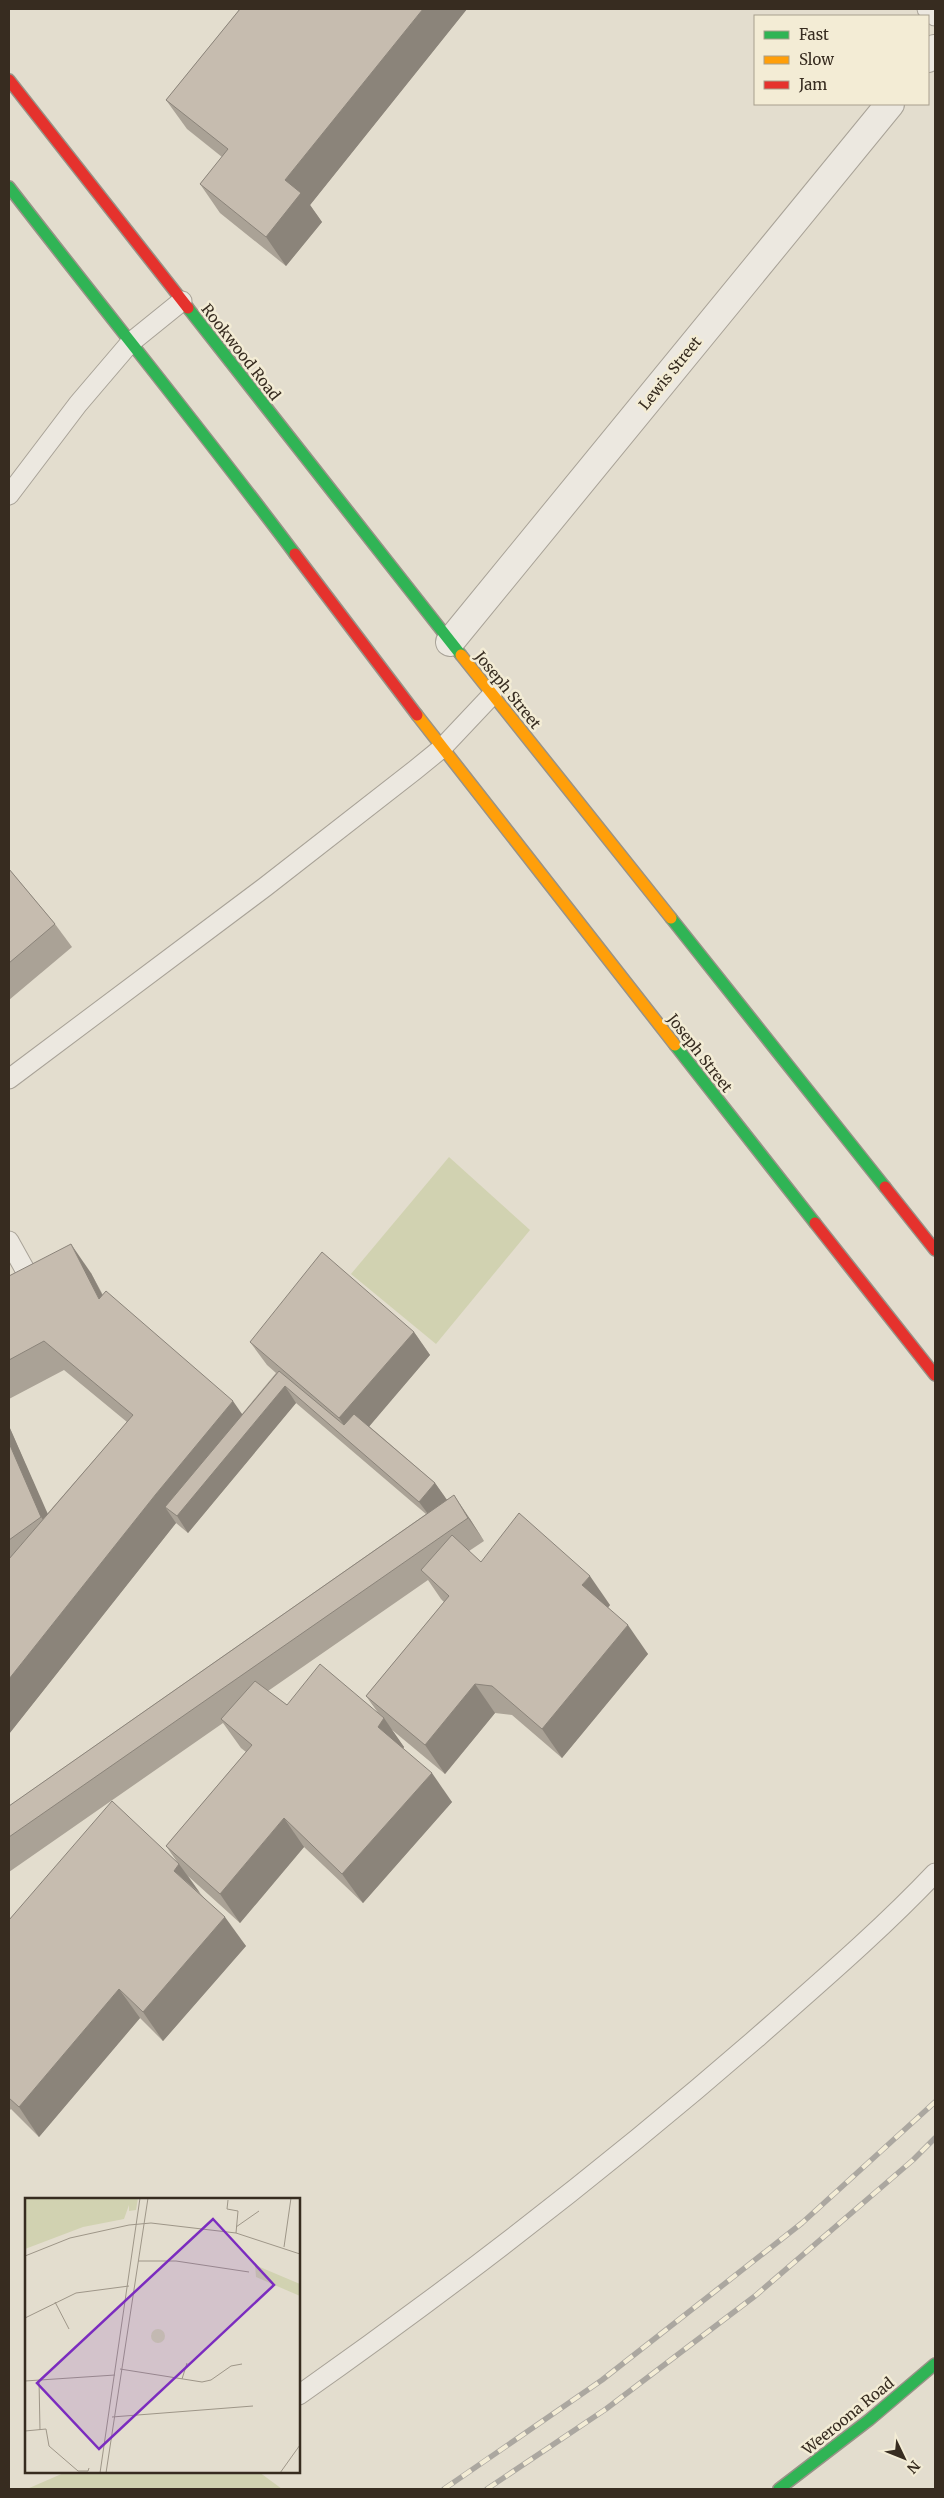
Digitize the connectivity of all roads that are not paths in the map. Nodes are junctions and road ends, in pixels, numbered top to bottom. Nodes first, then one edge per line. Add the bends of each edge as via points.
1 (927, 9) edge
2 (935, 16) edge
3 (9, 80) edge
4 (889, 105) edge
5 (9, 188) edge
6 (182, 301) junction
7 (130, 343) junction
8 (9, 495) edge
9 (450, 642) junction
10 (492, 695) junction
11 (442, 748) junction
12 (9, 1079) edge
13 (9, 1241) edge
14 (935, 1250) edge
15 (29, 1277) edge
16 (935, 1376) edge
17 (935, 1873) edge
18 (935, 2364) edge
19 (300, 2394) edge
20 (779, 2489) edge

1 - 2 lane
3 - 6 main road, Rookwood Road
4 - 9 street, Lewis Street
5 - 7 main road
6 - 7 lane
6 - 9 main road, Rookwood Road
7 - 8 lane via 78,404
7 - 11 main road via 198,425
9 - 10 main road, Joseph Street
10 - 11 lane
10 - 14 main road, Joseph Street
11 - 12 lane via 280,876
11 - 16 main road, Joseph Street
13 - 15 lane
17 - 19 lane via 889,1922 673,2111 408,2318
18 - 20 main road, Weeroona Road

